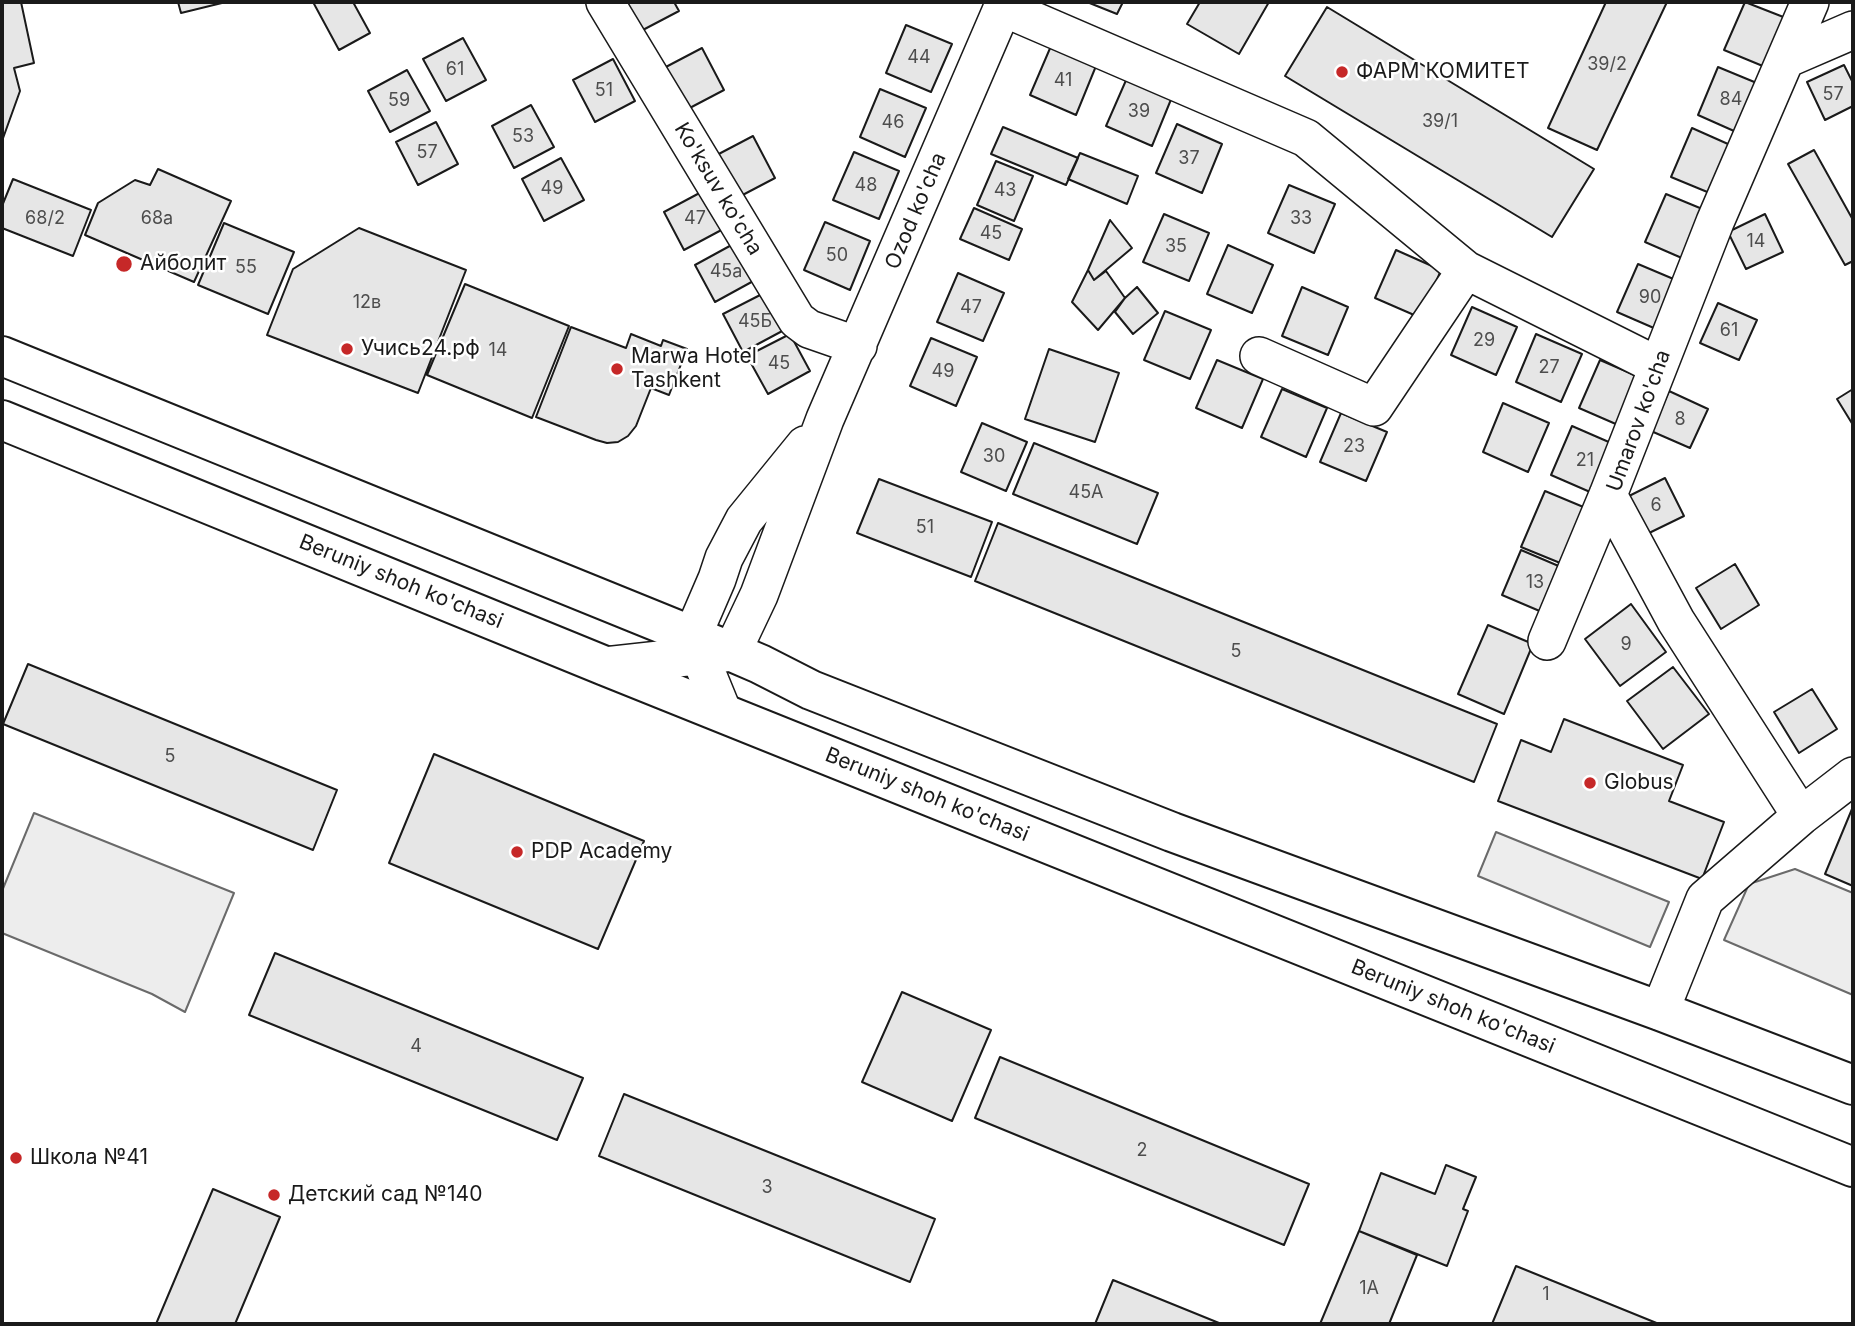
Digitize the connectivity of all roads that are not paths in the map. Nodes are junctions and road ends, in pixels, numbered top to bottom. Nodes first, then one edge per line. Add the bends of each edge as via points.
1 (605, 2) edge
2 (1810, 2) edge
3 (1004, 5) edge
4 (1853, 30) edge
5 (1786, 59) junction
6 (1466, 270) junction
7 (858, 346) junction
8 (2, 356) edge
9 (1259, 356) dead end
10 (1658, 366) junction
11 (2, 420) edge
12 (1608, 495) junction
13 (1547, 641) dead end
14 (708, 648) junction
15 (605, 666) junction
16 (791, 682) junction
17 (723, 713) junction
18 (766, 731) junction
19 (1853, 776) edge
20 (1801, 816) junction
21 (1660, 1011) junction
22 (1853, 1085) edge
23 (1792, 1143) junction
24 (1853, 1167) edge
25 (1853, 1192) edge

1 - 7 street, Ko'ksuv ko'cha via 797,320 809,329
2 - 5 street, Umarov ko'cha
3 - 6 street via 1306,138
3 - 7 street, Ozod ko'cha
4 - 5 street
5 - 10 street, Umarov ko'cha
6 - 9 street via 1374,407
6 - 10 street
7 - 14 street, Ozod ko'cha via 825,419 744,520 724,558
8 - 14 main road
10 - 12 street, Umarov ko'cha
11 - 15 main road, Beruniy shoh ko'chasi
12 - 13 street
12 - 20 street, Umarov ko'cha via 1676,621
14 - 15 street
14 - 16 main road via 760,664
14 - 17 street
15 - 17 main road, Beruniy shoh ko'chasi
16 - 18 main road
16 - 21 main road via 1172,832
17 - 18 main road, Beruniy shoh ko'chasi
18 - 23 main road, Beruniy shoh ko'chasi
19 - 20 street
20 - 21 street via 1705,899
21 - 22 main road
23 - 24 main road, Beruniy shoh ko'chasi
23 - 25 main road

